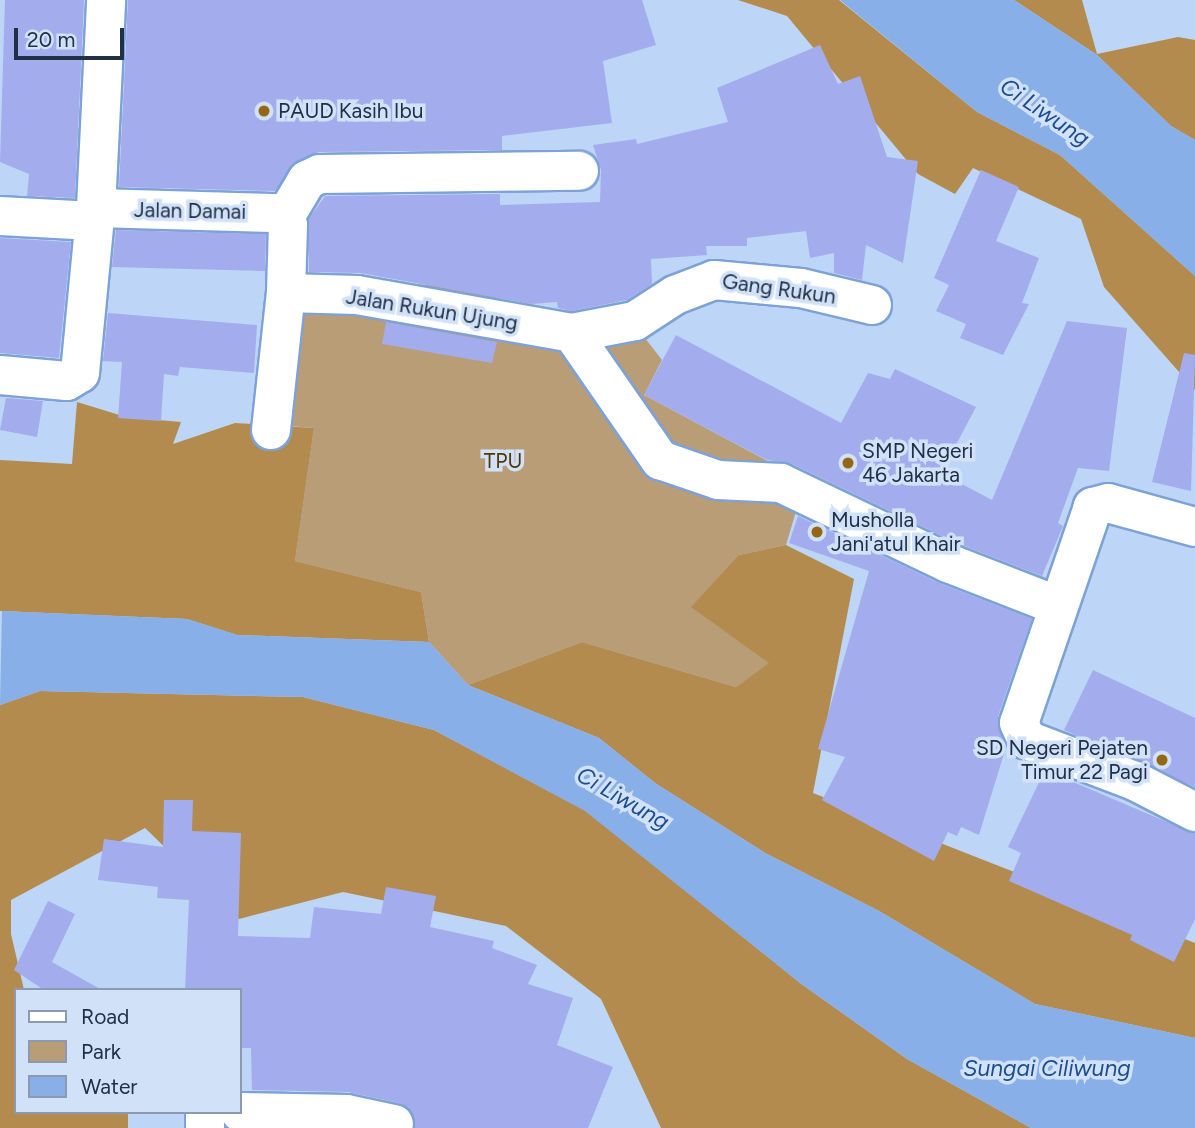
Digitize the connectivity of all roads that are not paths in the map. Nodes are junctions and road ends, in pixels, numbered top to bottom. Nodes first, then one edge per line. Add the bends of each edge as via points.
1 (106, 0) edge
2 (579, 171) dead end
3 (95, 215) junction
4 (0, 216) edge
5 (284, 216) junction
6 (286, 293) junction
7 (872, 305) dead end
8 (572, 332) junction
9 (0, 375) edge
10 (271, 430) dead end
11 (1195, 527) edge
12 (1056, 605) junction
13 (1195, 812) edge
14 (242, 1112) edge
15 (394, 1124) dead end

1 - 3 street
2 - 5 street via 320,174 307,180
3 - 4 street, Jalan Damai
3 - 5 street, Jalan Damai
3 - 9 street via 77,377
5 - 6 street
6 - 8 street, Jalan Rukun Ujung via 357,295
6 - 10 street
7 - 8 street, Gang Rukun via 801,288 714,280 675,295 635,321
8 - 12 street via 660,460 718,480 782,483 948,563
11 - 12 street via 1097,503
12 - 13 street via 1020,733
14 - 15 street via 347,1114

